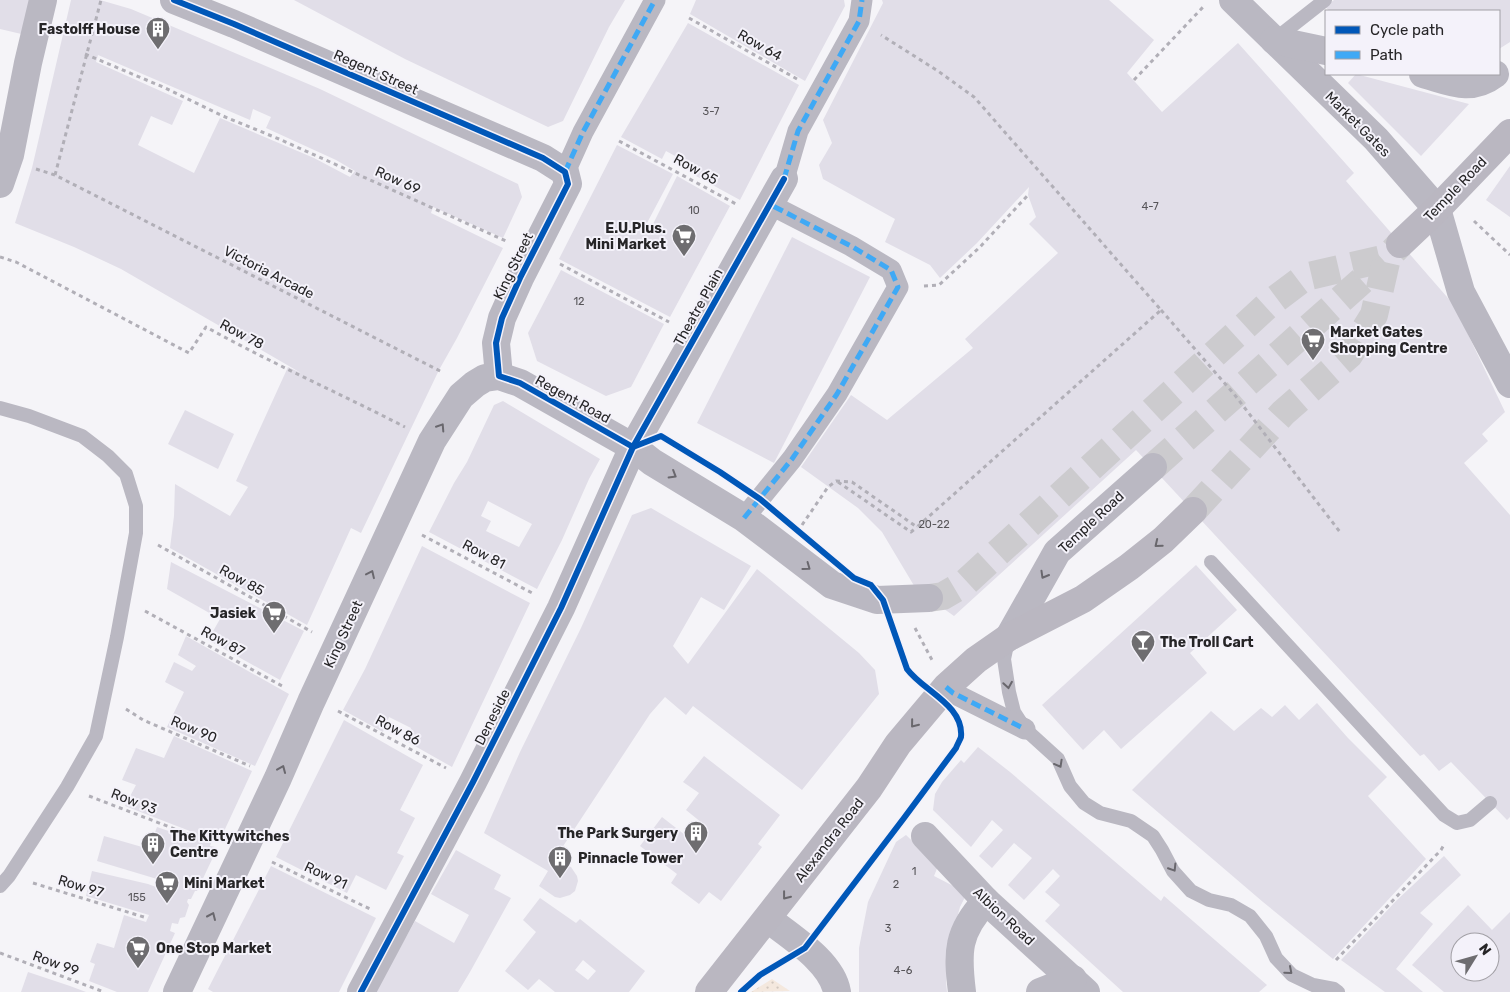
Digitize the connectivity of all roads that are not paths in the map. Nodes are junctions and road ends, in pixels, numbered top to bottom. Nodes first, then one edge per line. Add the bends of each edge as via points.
1 (43, 0) edge
2 (174, 0) edge
3 (656, 0) edge
4 (862, 0) edge
5 (1233, 0) edge
6 (1324, 0) edge
7 (1274, 40) junction
8 (1325, 51) edge
9 (1510, 62) edge
10 (1500, 70) edge
11 (1426, 75) edge
12 (1494, 75) edge
13 (1510, 133) edge
14 (565, 172) junction
15 (784, 179) joint
16 (0, 184) edge
17 (1443, 203) junction
18 (766, 212) junction
19 (1400, 244) tunnel mouth
20 (487, 380) junction
21 (1510, 384) edge
22 (0, 408) edge
23 (633, 447) junction
24 (1152, 467) tunnel mouth
25 (1193, 511) tunnel mouth
26 (744, 518) junction
27 (1211, 562) dead end
28 (929, 598) tunnel mouth
29 (1009, 637) junction
30 (946, 687) junction
31 (1025, 729) junction
32 (1490, 803) dead end
33 (925, 836) dead end
34 (4, 881) edge
35 (986, 901) junction
36 (768, 919) junction
37 (1080, 986) edge
38 (177, 992) edge
39 (361, 992) edge
40 (710, 992) edge
41 (837, 992) edge
42 (962, 992) edge
43 (1040, 992) edge
44 (1338, 992) edge

1 - 16 street via 10,155
2 - 14 street, Regent Street via 543,158
3 - 14 street, King Street
4 - 15 street, Theatre Plain via 859,21 798,131
5 - 7 street, Market Gates
6 - 7 lane
7 - 8 street
7 - 17 street, Market Gates
9 - 10 street
11 - 12 street via 1464,86
13 - 17 main road, Temple Road
14 - 20 street, King Street via 568,184 502,318
15 - 18 street, Theatre Plain
17 - 19 main road, Temple Road
17 - 21 street via 1461,292
18 - 23 street, Theatre Plain
18 - 26 street via 851,246 891,270 898,287 837,394 792,459
20 - 23 street, Regent Road via 520,383
38 -> 20 street, King Street via 432,441 461,396
22 - 34 lane via 82,436 126,474 136,506 136,533 96,736 67,787
23 -> 26 street, Regent Road
23 - 39 street, Deneside via 561,608
24 -> 29 street, Temple Road via 1057,552
25 -> 29 main road, Temple Road via 1149,551 1084,599
26 -> 28 street, Regent Road via 832,585 878,600
27 - 32 lane via 1444,814 1457,823 1470,820
29 - 30 main road, Temple Road
29 -> 31 lane via 1004,659 1009,692 1014,712
30 - 31 street
30 -> 36 main road, Alexandra Road via 898,744 869,788
31 -> 44 lane via 1058,760 1070,786 1084,803 1100,813 1131,821 1152,836 1173,871 1191,891 1209,900 1231,905 1250,916 1266,936 1276,958 1292,975
33 - 35 street, Albion Road
35 - 37 street, Albion Road
35 - 42 street via 964,929 959,948
36 - 40 main road, Alexandra Road
36 - 41 street via 824,965 836,983
37 - 43 street

